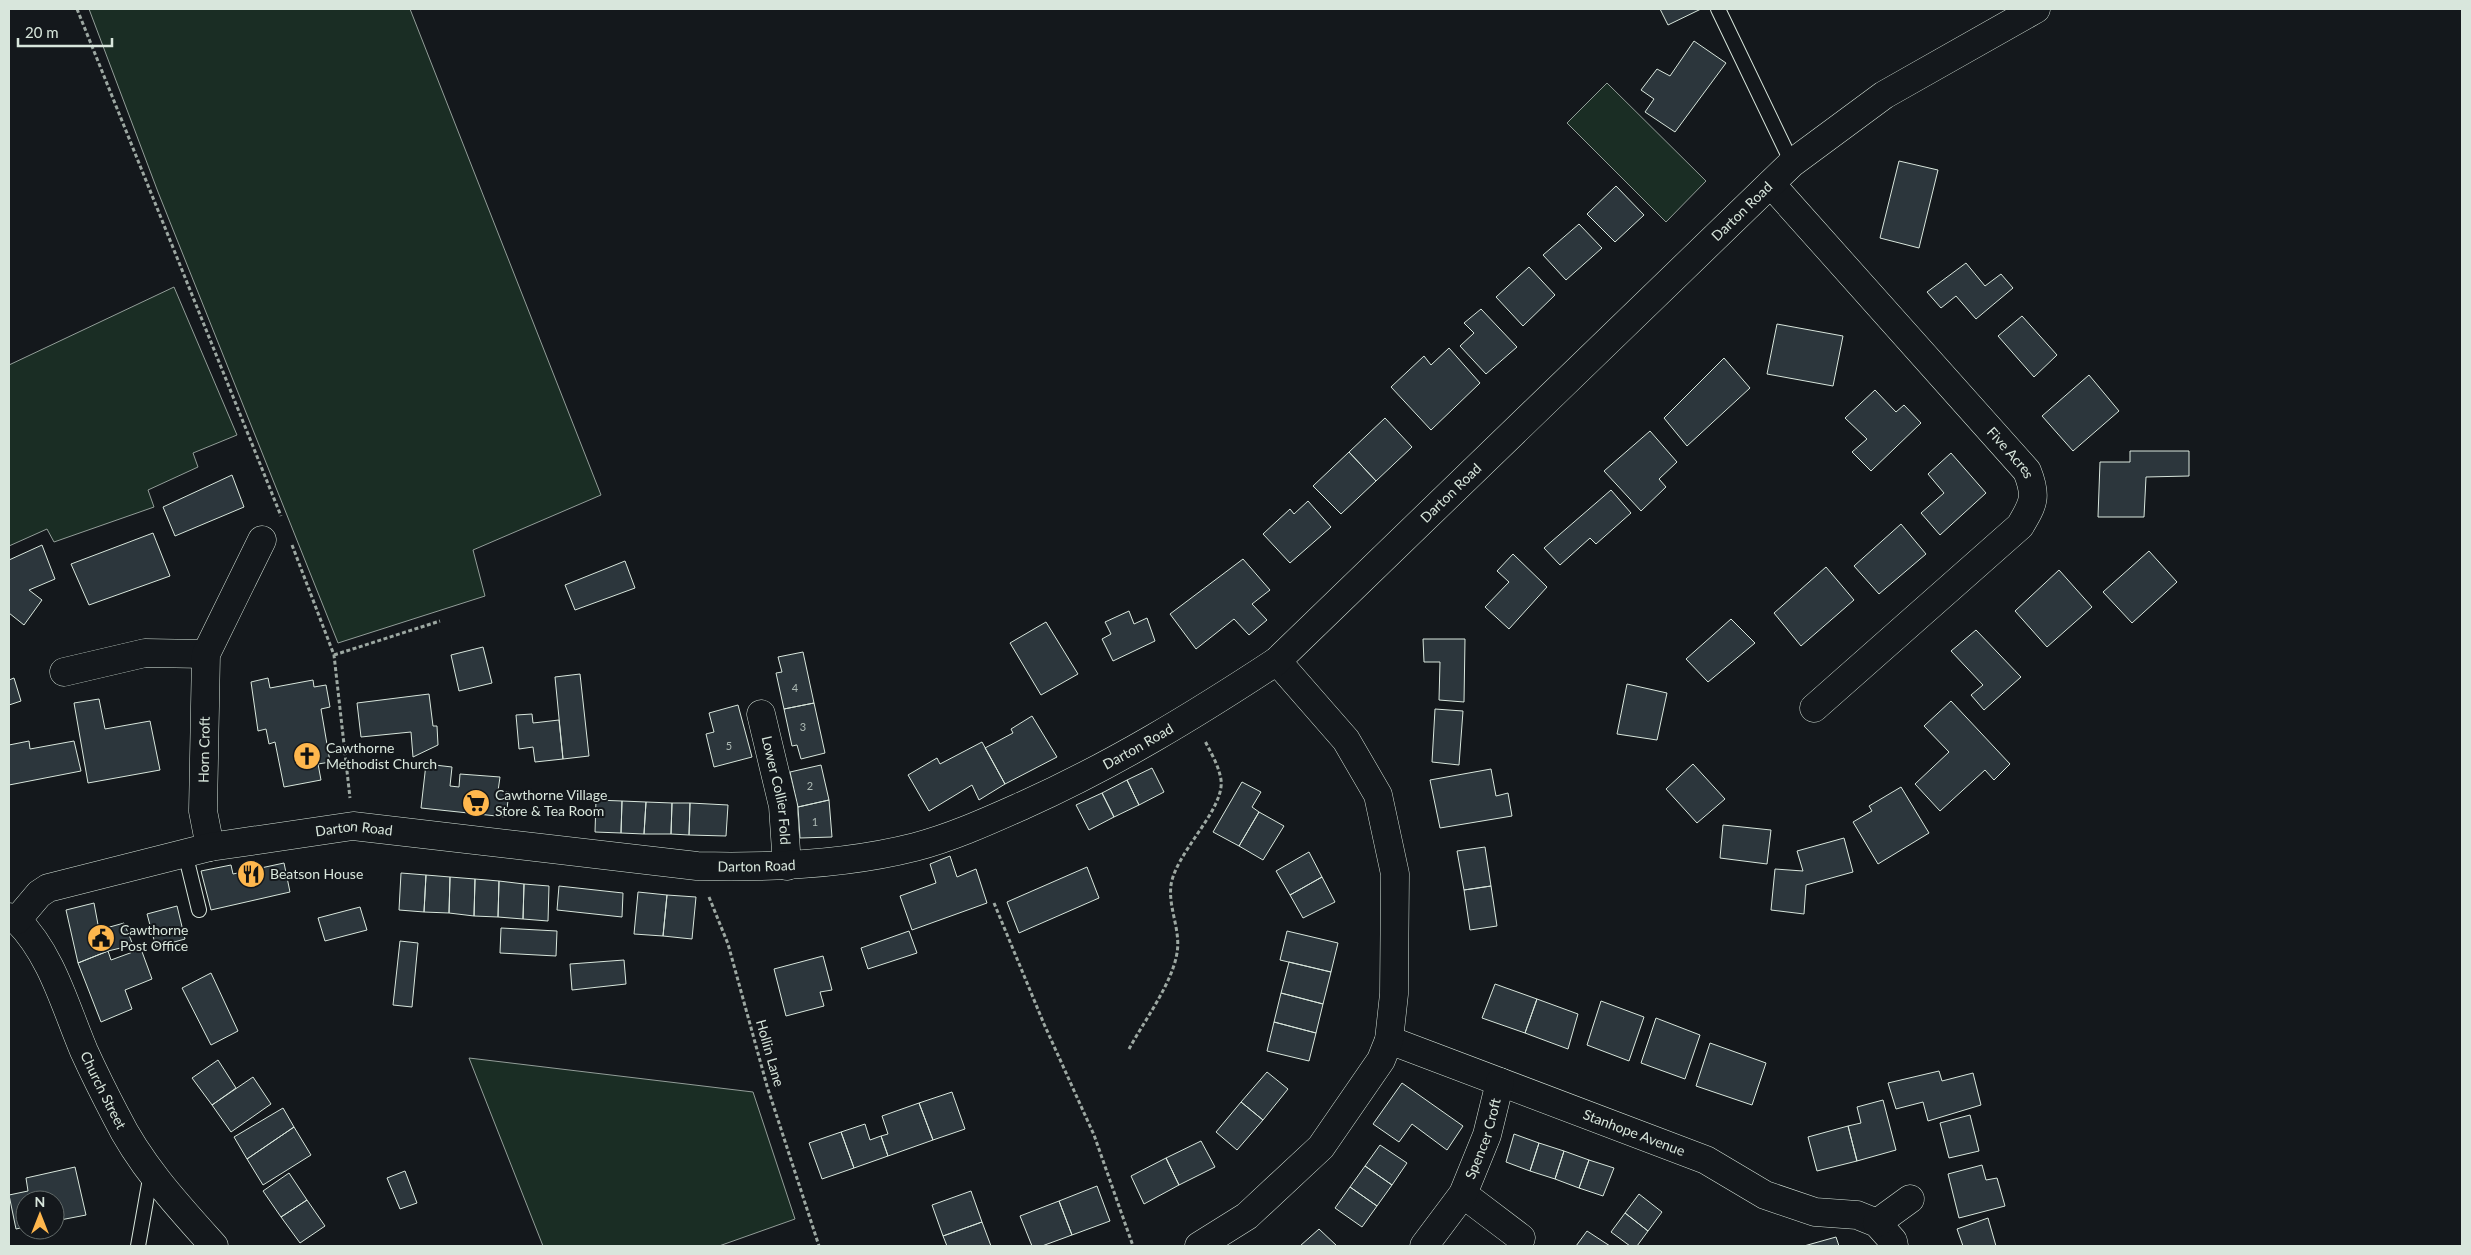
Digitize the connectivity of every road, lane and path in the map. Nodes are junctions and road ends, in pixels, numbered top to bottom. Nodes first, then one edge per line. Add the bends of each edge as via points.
1 (77, 9) edge
2 (1718, 9) edge
3 (2036, 9) edge
4 (1792, 163) junction
5 (1770, 184) junction
6 (284, 525) dead end
7 (262, 540) dead end
8 (291, 543) dead end
9 (440, 621) dead end
10 (206, 654) junction
11 (334, 655) junction
12 (1276, 661) junction
13 (64, 672) dead end
14 (1814, 708) dead end
15 (761, 714) dead end
16 (1191, 717) junction
17 (352, 826) junction
18 (197, 850) junction
19 (697, 866) junction
20 (787, 866) junction
21 (994, 903) dead end
22 (199, 910) dead end
23 (13, 919) edge
24 (1389, 1040) junction
25 (1129, 1049) dead end
26 (1500, 1082) junction
27 (151, 1173) junction
28 (1463, 1194) junction
29 (1910, 1199) dead end
30 (1877, 1223) junction
31 (1521, 1238) dead end
32 (138, 1246) edge
33 (214, 1246) edge
34 (819, 1246) edge
35 (1133, 1246) edge
36 (1199, 1246) edge
37 (1424, 1246) edge
38 (1894, 1246) edge

1 - 6 path
2 - 4 lane
3 - 4 street, Darton Road via 1884,95
4 - 5 street, Darton Road
5 - 12 street, Darton Road
5 - 14 street, Five Acres via 2027,471 2034,488 2032,506 2020,526
7 - 10 street, Horn Croft
8 - 11 path
9 - 11 path
10 - 13 street via 145,653
10 - 18 street, Horn Croft via 203,811
11 - 17 path
12 - 16 street, Darton Road
12 - 24 street via 1346,740 1378,795 1394,874 1394,994
15 - 20 street, Lower Collier Fold via 783,806
16 - 20 street, Darton Road via 1055,791 968,831 914,847
16 - 25 path via 1218,767 1220,795 1176,868 1171,887 1178,930 1177,954 1168,980
17 - 18 street, Darton Road
17 - 19 street, Darton Road
18 - 22 lane
18 - 23 street, Darton Road via 48,888
19 - 20 street, Darton Road
19 - 34 path, Hollin Lane via 728,944 767,1086
21 - 35 path via 1094,1135
23 - 27 street, Church Street via 32,935 49,966 113,1111
24 - 26 street, Stanhope Avenue
24 - 36 street via 1381,1060 1321,1147 1248,1216
26 - 28 street, Spencer Croft via 1487,1135
26 - 30 street, Stanhope Avenue via 1706,1160 1765,1195 1815,1212 1857,1215
27 - 32 lane
27 - 33 street, Church Street
28 - 31 street, Spencer Croft
28 - 37 street, Spencer Croft
29 - 30 street
30 - 38 street

